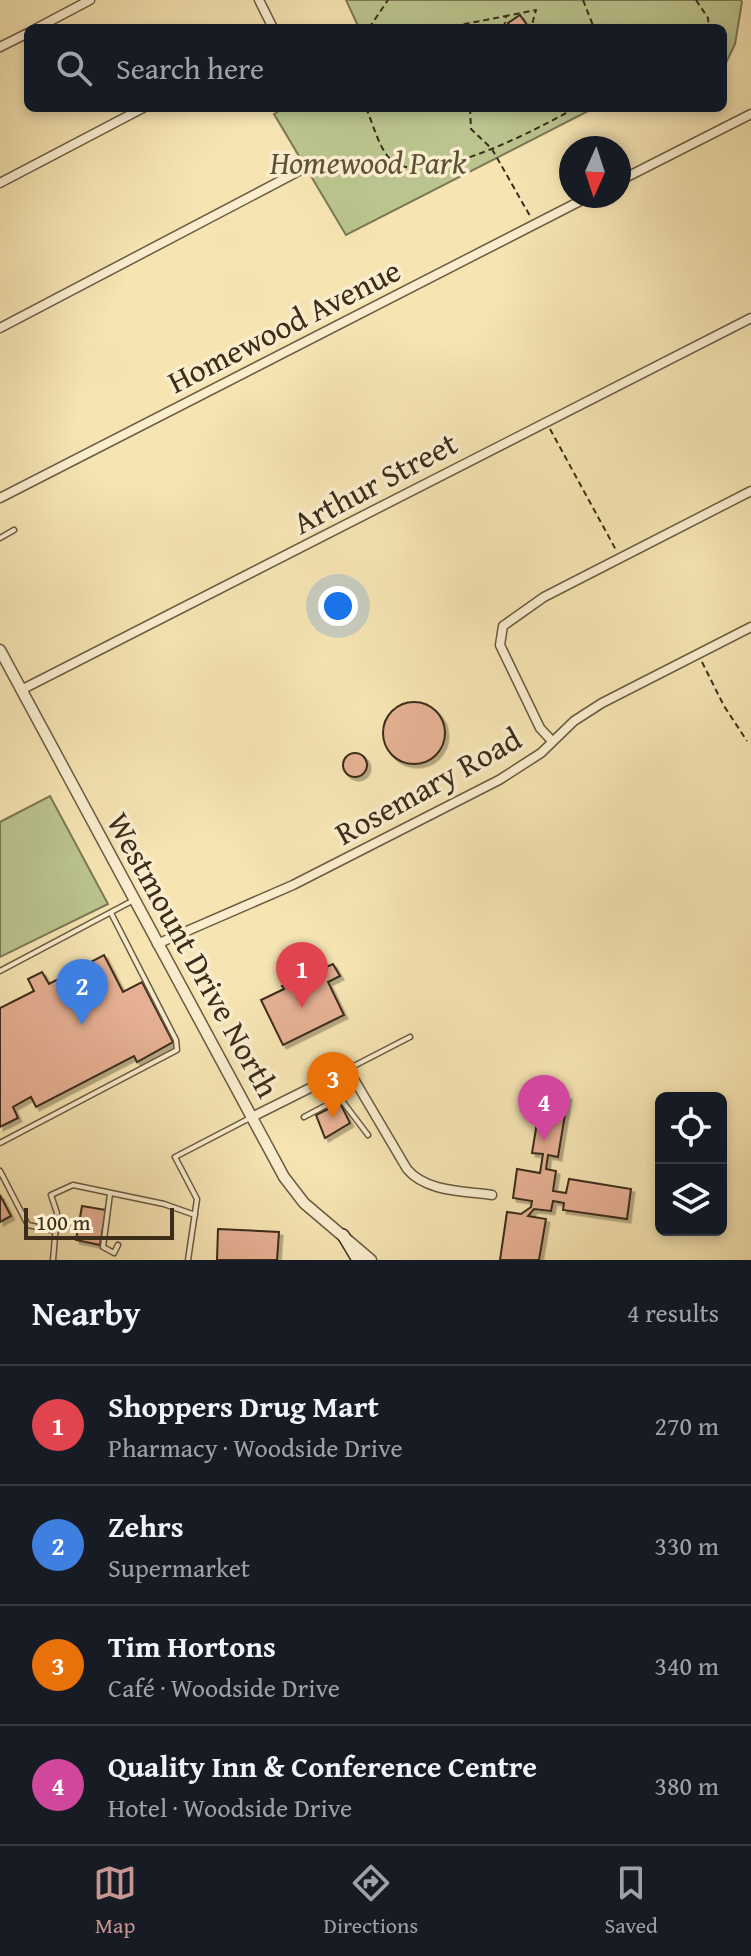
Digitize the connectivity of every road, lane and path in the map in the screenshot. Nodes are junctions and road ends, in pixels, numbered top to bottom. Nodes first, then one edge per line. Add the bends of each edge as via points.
1 (90, 0) edge
2 (259, 0) edge
3 (388, 0) edge
4 (696, 0) edge
5 (581, 1) edge
6 (506, 16) junction
7 (45, 24) edge
8 (271, 24) edge
9 (372, 24) edge
10 (465, 24) edge
11 (505, 24) edge
12 (532, 24) edge
13 (592, 24) edge
14 (709, 24) edge
15 (24, 35) edge
16 (0, 47) edge
17 (135, 112) edge
18 (368, 112) edge
19 (470, 112) edge
20 (567, 112) edge
21 (751, 114) edge
22 (492, 149) junction
23 (303, 169) dead end
24 (631, 175) edge
25 (0, 183) edge
26 (567, 208) edge
27 (534, 225) junction
28 (751, 318) edge
29 (0, 328) edge
30 (546, 421) junction
31 (751, 491) edge
32 (0, 498) edge
33 (14, 530) dead end
34 (1, 535) edge
35 (620, 558) junction
36 (751, 627) edge
37 (0, 650) edge
38 (698, 654) junction
39 (5, 671) edge
40 (21, 690) junction
41 (552, 741) junction
42 (747, 741) dead end
43 (133, 901) junction
44 (111, 913) junction
45 (157, 944) junction
46 (0, 971) edge
47 (410, 1037) dead end
48 (348, 1069) junction
49 (252, 1117) junction
50 (304, 1117) dead end
51 (368, 1135) dead end
52 (0, 1143) edge
53 (0, 1171) edge
54 (110, 1194) junction
55 (492, 1195) dead end
56 (195, 1215) junction
57 (56, 1231) junction
58 (343, 1235) junction
59 (118, 1245) dead end
60 (53, 1260) edge
61 (188, 1260) edge
62 (358, 1260) edge
63 (371, 1260) edge

1 - 7 street
2 - 8 street
3 - 9 path
4 - 14 path
5 - 13 path
6 - 10 path
6 - 11 path
6 - 12 path via 536,10
15 - 16 street
17 - 25 street
18 - 22 path via 394,163 438,166
19 - 22 path via 471,129
20 - 22 path
21 - 24 street
22 - 27 path
23 - 29 street
26 - 27 street, Homewood Avenue
27 - 32 street, Homewood Avenue
28 - 30 street, Arthur Street
30 - 35 path
30 - 40 street, Arthur Street
31 - 35 street
33 - 34 lane
35 - 41 street via 544,597 503,626 499,635 540,728
36 - 38 street, Rosemary Road
37 - 39 street, Westmount Drive North
38 - 41 street, Rosemary Road via 602,703
38 - 42 path
39 - 40 street, Westmount Drive North
40 - 43 street, Westmount Drive North
41 - 45 street, Rosemary Road via 499,780 293,885
43 - 44 lane
43 - 45 street, Westmount Drive North
44 - 46 lane
44 - 52 lane via 177,1050
45 - 49 street, Westmount Drive North
47 - 48 lane
48 - 49 street
48 - 55 street via 417,1179
49 - 56 lane via 175,1157 197,1199
49 - 58 street, Westmount Drive North via 288,1183
50 - 51 lane via 340,1098
53 - 57 lane via 28,1225
54 - 56 lane
54 - 57 lane via 73,1185 51,1195
54 - 59 lane via 103,1247 114,1253
56 - 61 lane
57 - 60 lane
58 - 62 main road
58 - 63 street, Westmount Drive North

